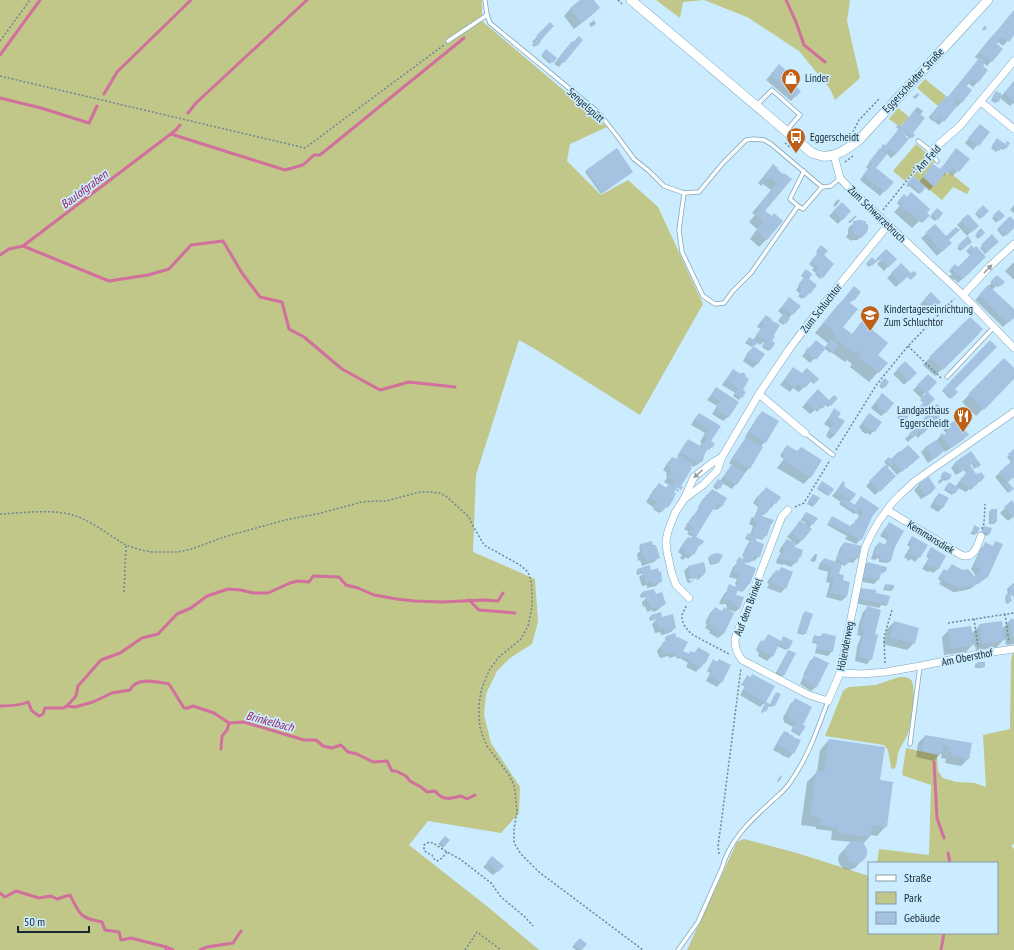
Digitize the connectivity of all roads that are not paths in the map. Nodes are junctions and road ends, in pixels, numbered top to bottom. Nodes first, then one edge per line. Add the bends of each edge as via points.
1 (485, 0) edge
2 (631, 0) edge
3 (988, 0) edge
4 (487, 15) junction
5 (448, 41) road end
6 (1014, 61) edge
7 (981, 102) junction
8 (756, 106) junction
9 (1014, 129) edge
10 (787, 131) junction
11 (918, 141) dead end
12 (932, 151) junction
13 (834, 155) junction
14 (937, 161) dead end
15 (804, 171) junction
16 (840, 178) junction
17 (822, 187) junction
18 (684, 193) junction
19 (798, 206) junction
20 (888, 225) junction
21 (1014, 244) edge
22 (962, 294) junction
23 (994, 327) junction
24 (1014, 348) edge
25 (948, 377) dead end
26 (759, 394) junction
27 (1014, 412) edge
28 (805, 433) joint
29 (833, 455) road end
30 (722, 458) junction
31 (684, 499) junction
32 (788, 510) road end
33 (887, 510) junction
34 (981, 536) road end
35 (689, 598) road end
36 (1012, 649) edge
37 (920, 666) junction
38 (840, 673) junction
39 (828, 701) junction
40 (910, 744) dead end
41 (678, 950) edge

1 - 4 lane
2 - 8 street
3 - 13 street, Eggerscheidter Straße via 858,140 848,149
4 - 5 lane
4 - 18 lane, Sengelspütt via 490,23 599,113 634,159 664,186
6 - 7 street, Am Feld
7 - 9 street
7 - 12 street, Am Feld via 960,126
8 - 10 street
8 - 10 lane via 772,90 800,115
10 - 13 street via 812,153 822,156
11 - 12 lane
12 - 14 lane
13 - 16 street, Zum Schwarzebruch
15 - 17 lane
15 - 18 lane via 764,140 746,140 699,192
15 - 19 lane via 790,199
16 - 17 lane via 831,186
16 - 20 street, Zum Schwarzebruch
17 - 19 lane via 803,209
18 - 19 lane via 679,230 682,252 702,296 715,304 724,303 751,273
20 - 22 street, Zum Schwarzebruch
20 - 26 street, Zum Schluchtor via 818,311
22 -> 21 street
22 - 23 street, Zum Schwarzebruch
23 - 24 street, Zum Schwarzebruch
23 - 25 lane
26 - 28 street
26 - 30 street, Zum Schluchtor
27 - 33 street, Hölenderweg via 915,481
28 - 29 lane
30 - 31 street, Zum Schluchtor via 717,471
30 -> 31 street, Zum Schluchtor via 694,477
31 - 35 street, Zum Schluchtor via 675,513 666,541 676,585
32 - 39 street, Auf dem Brinkel via 782,516 735,639 735,648 742,660 809,695
33 - 34 street, Kemmansdiek via 964,556 974,552
33 - 38 street, Hölenderweg via 865,548
36 - 37 street, Am Obersthof
37 - 38 street, Am Obersthof via 886,672
37 - 40 lane
38 - 39 street, Hölenderweg
39 - 41 lane, Hölenderweg via 813,742 791,782 738,836 724,861 698,922

